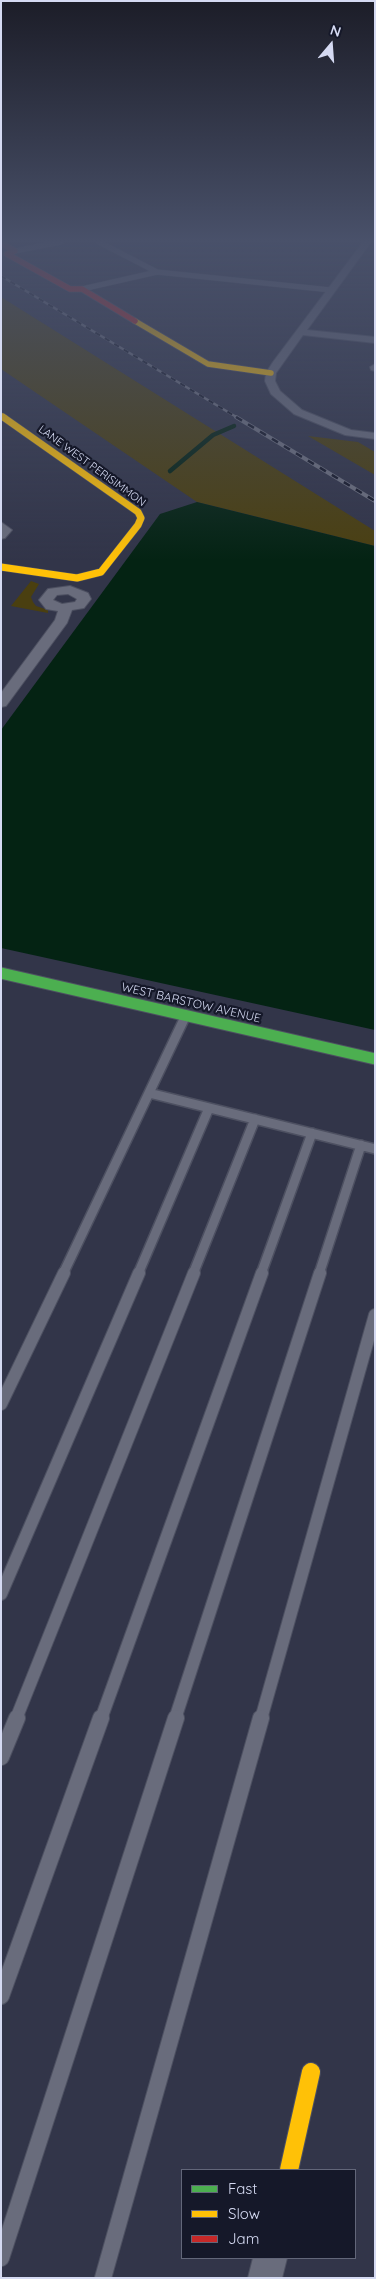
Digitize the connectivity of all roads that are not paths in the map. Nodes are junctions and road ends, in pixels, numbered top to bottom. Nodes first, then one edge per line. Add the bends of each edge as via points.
1 (182, 348) edge
2 (288, 348) edge
3 (271, 373) junction
4 (1, 416) edge
5 (375, 436) edge
6 (1, 526) edge
7 (1, 535) edge
8 (1, 567) edge
9 (52, 575) junction
10 (77, 578) junction
11 (80, 593) junction
12 (49, 595) junction
13 (66, 608) junction
14 (1, 703) edge
15 (2, 975) edge
16 (186, 1015) junction
17 (375, 1059) edge
18 (149, 1093) junction
19 (209, 1108) junction
20 (255, 1119) junction
21 (312, 1133) junction
22 (361, 1145) junction
23 (375, 1149) edge
24 (375, 1315) edge
25 (1, 1404) edge
26 (1, 1594) edge
27 (1, 1757) edge
28 (1, 1996) edge
29 (311, 2072) dead end
30 (289, 2169) edge
31 (1, 2258) edge
32 (270, 2259) edge
33 (103, 2278) edge
34 (265, 2278) edge

1 - 3 street via 208,364
2 - 3 street
3 - 5 street via 272,387 298,412 349,433
4 - 10 street, LANE WEST PERISIMMON via 138,512 141,518 100,572
6 - 7 street via 6,530
8 - 9 street
9 - 10 street
9 - 12 street
10 - 11 street
11 - 12 street via 64,590
11 - 13 street via 83,602
12 - 13 street via 48,603 56,608
13 - 14 street via 62,620
15 - 16 street, WEST BARSTOW AVENUE
16 - 17 street, WEST BARSTOW AVENUE
16 - 18 lane
18 - 19 lane
18 - 25 lane
19 - 20 lane
19 - 26 lane
20 - 21 lane
20 - 27 lane
21 - 22 lane
21 - 28 lane
22 - 23 lane
22 - 31 lane
24 - 33 lane
29 - 30 street
32 - 34 street

